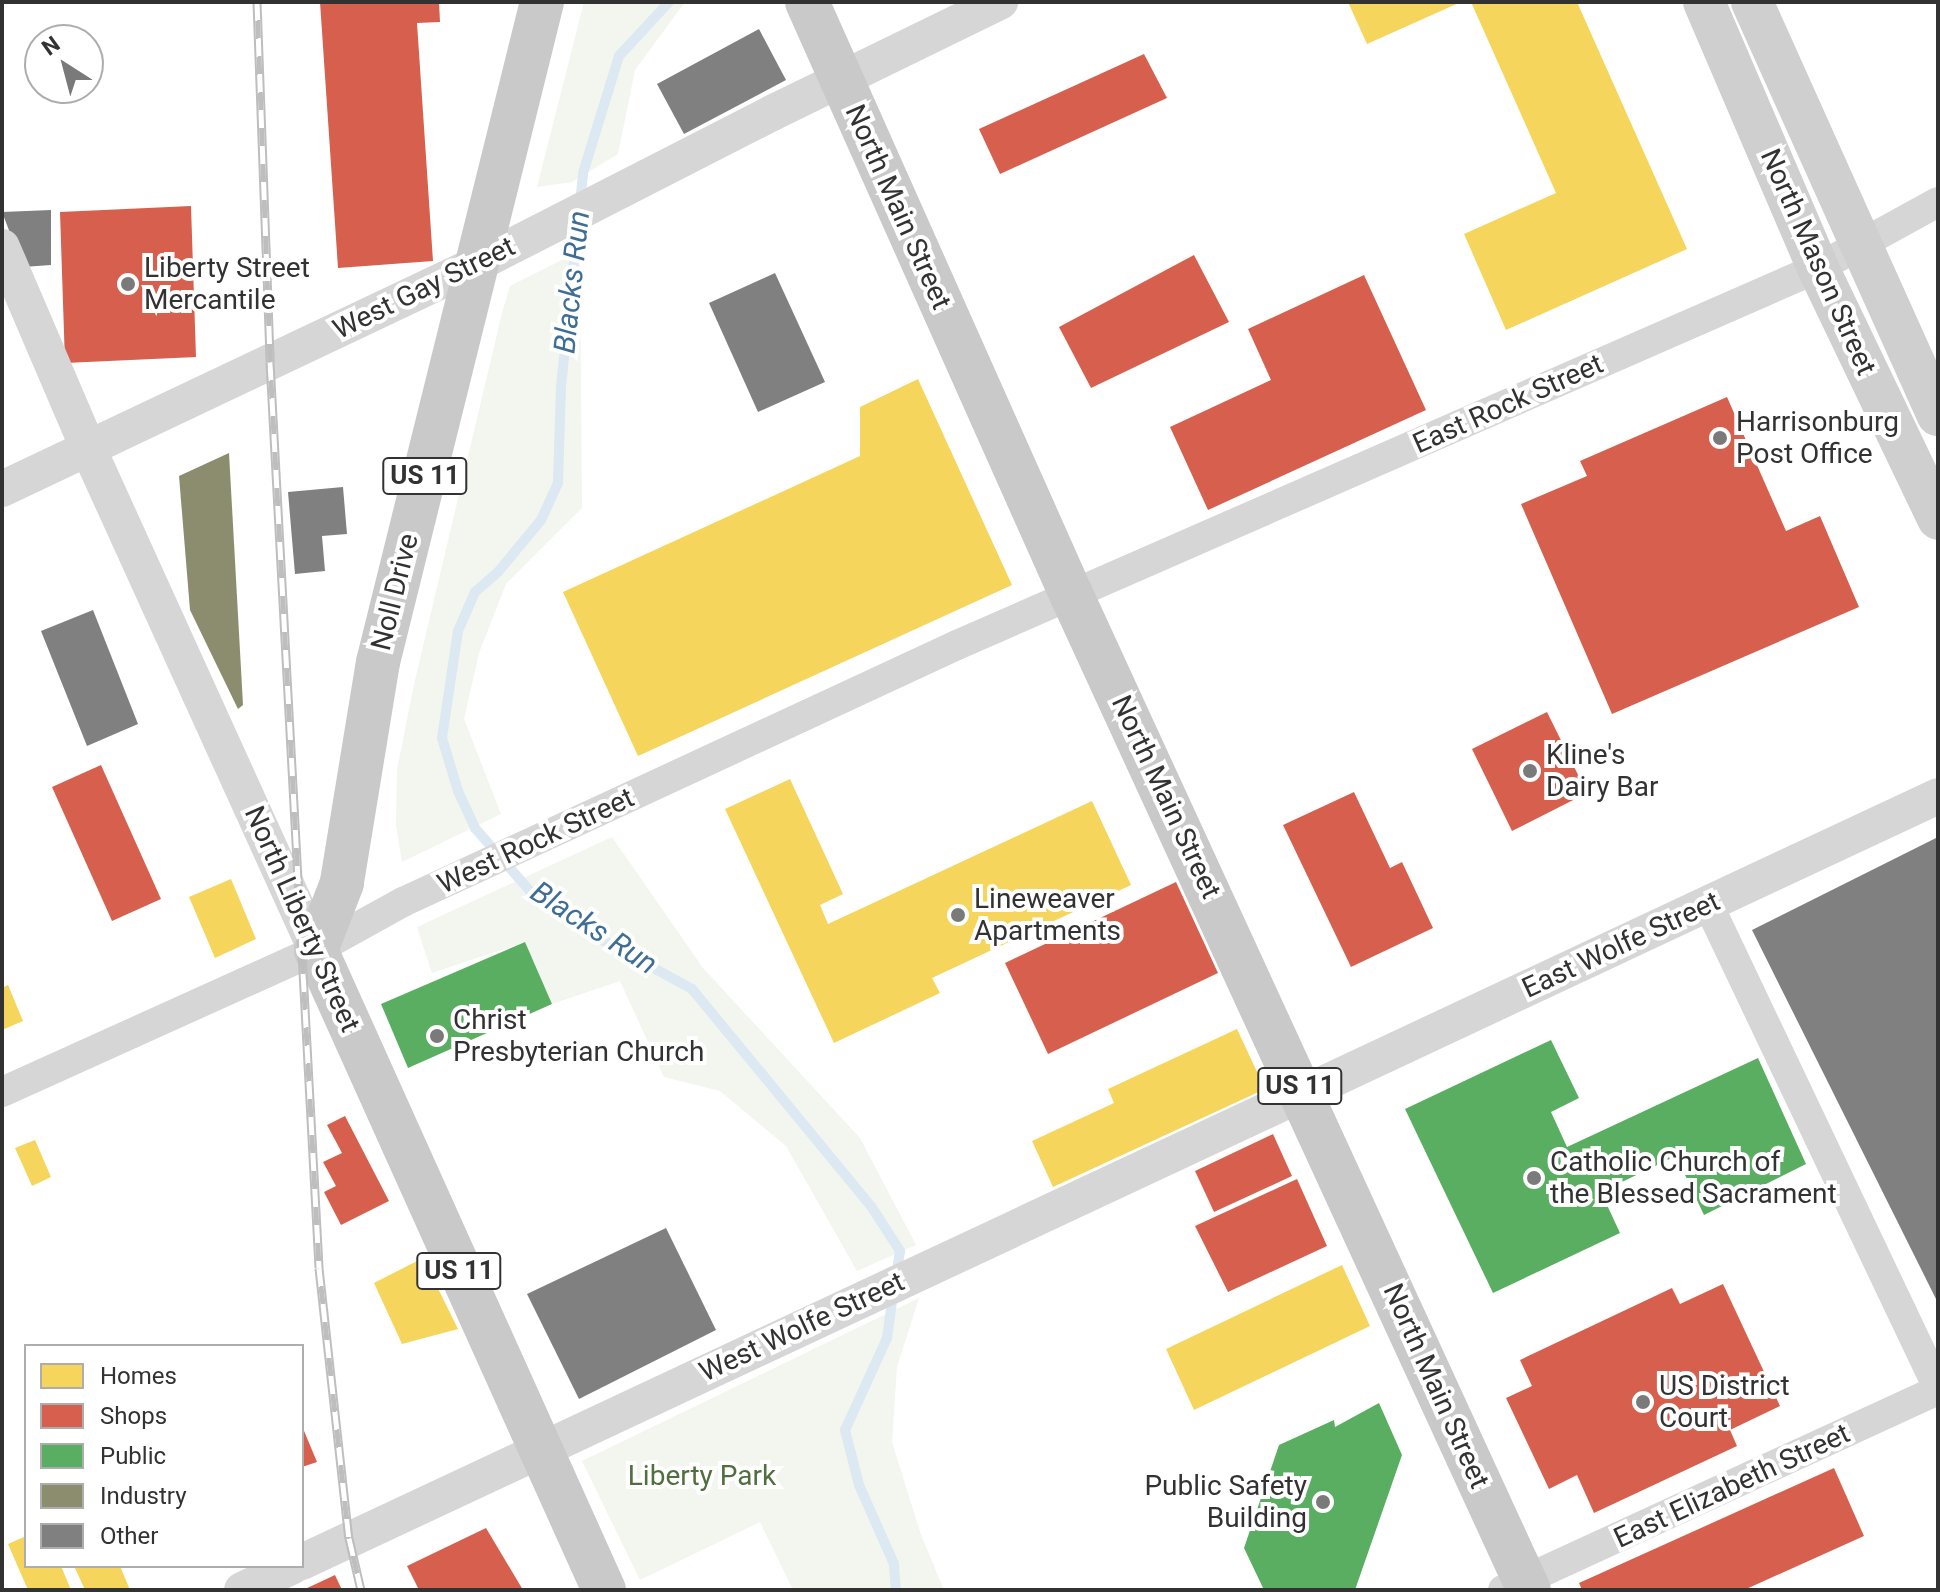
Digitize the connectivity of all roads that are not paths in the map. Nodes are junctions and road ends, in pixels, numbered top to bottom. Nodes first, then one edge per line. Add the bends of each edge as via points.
1 (542, 2) edge
2 (807, 2) edge
3 (1000, 2) edge
4 (1704, 2) edge
5 (1752, 2) edge
6 (841, 79) junction
7 (1938, 202) edge
8 (1862, 244) junction
9 (2, 247) edge
10 (477, 264) junction
11 (1818, 268) junction
12 (1938, 415) edge
13 (88, 448) junction
14 (2, 489) edge
15 (1938, 519) edge
16 (1071, 594) junction
17 (1938, 796) edge
18 (1708, 904) junction
19 (316, 950) junction
20 (2, 1092) edge
21 (1304, 1095) junction
22 (1938, 1389) edge
23 (539, 1449) junction
24 (304, 1561) edge
25 (289, 1568) edge
26 (1519, 1587) edge
27 (242, 1590) edge
28 (604, 1590) edge

1 - 10 main road, Noll Drive / US 11
2 - 6 main road, North Main Street / US 11
3 - 6 street, West Gay Street
4 - 11 main road, North Mason Street
5 - 8 main road, North Mason Street
6 - 10 street, West Gay Street
6 - 16 main road, North Main Street / US 11
7 - 8 street, East Rock Street
8 - 11 street, East Rock Street
8 - 12 main road, North Mason Street
9 - 13 street, North Liberty Street
10 - 13 street, West Gay Street
10 - 19 main road, Noll Drive / US 11 via 378,662 342,883
11 - 15 main road, North Mason Street
11 - 16 street, East Rock Street
13 - 14 street, West Gay Street
13 - 19 street, North Liberty Street
16 - 19 street, West Rock Street via 469,871
16 - 21 main road, North Main Street / US 11
17 - 18 street, East Wolfe Street
18 - 21 street, East Wolfe Street
18 - 22 street
19 - 20 street, West Rock Street
19 - 23 main road, North Liberty Street / US 11
21 - 23 street, West Wolfe Street
21 - 26 main road, North Main Street / US 11
22 - 26 street, East Elizabeth Street
23 - 24 street, West Wolfe Street
23 - 28 main road, North Liberty Street / US 11
25 - 27 street

